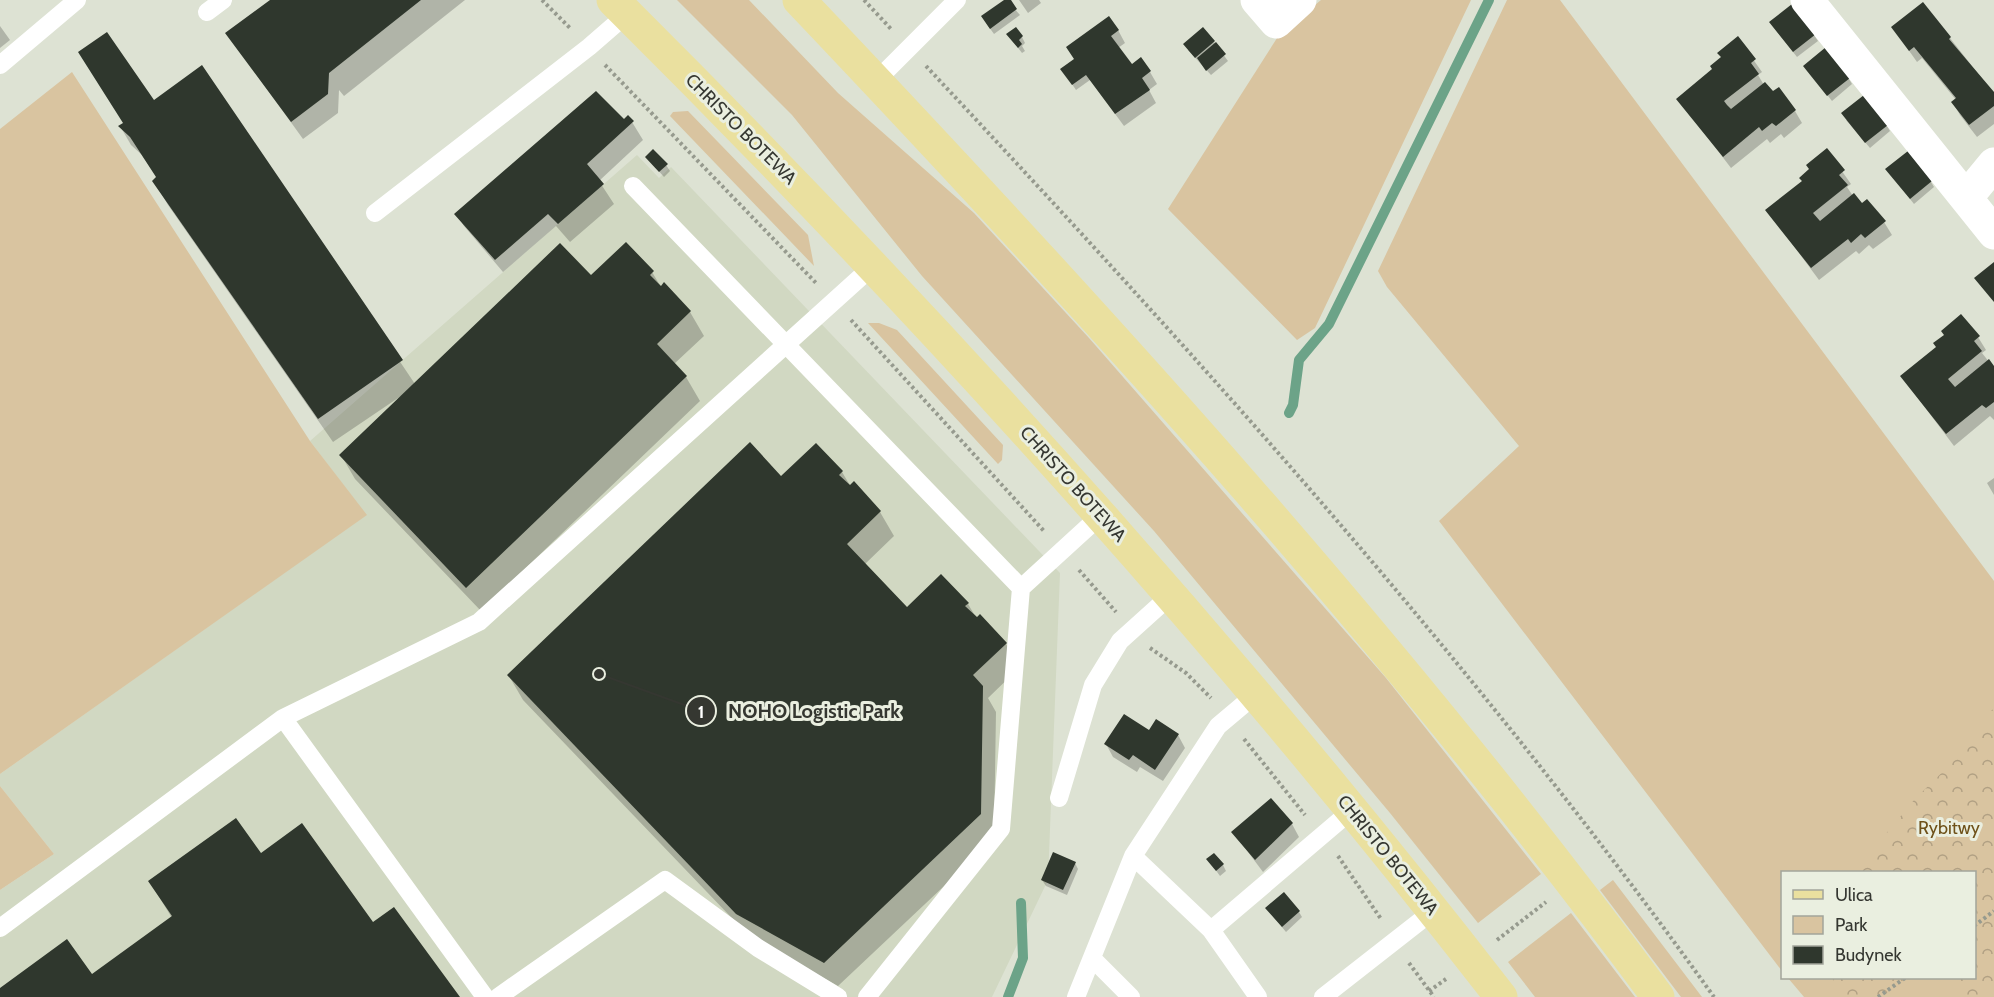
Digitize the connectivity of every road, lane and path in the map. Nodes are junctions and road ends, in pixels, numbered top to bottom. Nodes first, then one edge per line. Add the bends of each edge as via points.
1 (77, 0) edge
2 (224, 0) edge
3 (542, 0) edge
4 (799, 0) edge
5 (864, 0) edge
6 (1257, 0) edge
7 (1300, 0) edge
8 (1807, 0) edge
9 (954, 3) edge
10 (620, 7) edge
11 (207, 12) dead end
12 (588, 47) junction
13 (909, 48) junction
14 (0, 65) edge
15 (876, 81) junction
16 (1994, 164) edge
17 (633, 186) dead end
18 (1966, 198) junction
19 (375, 213) dead end
20 (1994, 233) edge
21 (874, 265) junction
22 (811, 277) dead end
23 (855, 324) dead end
24 (785, 346) junction
25 (1101, 514) junction
26 (1052, 540) dead end
27 (1076, 566) dead end
28 (1021, 588) junction
29 (1171, 595) junction
30 (1119, 615) dead end
31 (1144, 643) dead end
32 (1256, 694) junction
33 (1210, 698) dead end
34 (283, 718) junction
35 (1245, 741) dead end
36 (1059, 798) dead end
37 (1352, 810) junction
38 (1306, 816) dead end
39 (1335, 851) dead end
40 (1133, 856) junction
41 (1571, 883) junction
42 (1433, 911) junction
43 (1994, 911) edge
44 (1976, 924) edge
45 (1385, 927) dead end
46 (0, 928) edge
47 (1211, 930) junction
48 (1402, 954) dead end
49 (1092, 957) junction
50 (1472, 959) junction
51 (1904, 979) edge
52 (1430, 991) junction
53 (485, 997) edge
54 (498, 997) edge
55 (838, 997) edge
56 (867, 997) edge
57 (1076, 997) edge
58 (1131, 997) edge
59 (1258, 997) edge
60 (1323, 997) edge
61 (1434, 997) edge
62 (1501, 997) edge
63 (1658, 997) edge
64 (1714, 997) edge
65 (1878, 997) edge

1 - 14 lane
2 - 11 lane
3 - 12 path
4 - 15 main road
5 - 13 path
6 - 7 street via 1276,22
8 - 18 street
9 - 13 lane
10 - 12 lane
10 - 21 main road, CHRISTO BOTEWA
12 - 19 lane
12 - 22 path
13 - 15 lane
13 - 64 path via 1125,278 1260,430 1459,666
15 - 41 main road via 1099,320 1295,542
16 - 18 street
17 - 24 lane
18 - 20 street
21 - 24 lane
21 - 25 main road, CHRISTO BOTEWA
23 - 26 path
24 - 28 lane
24 - 34 lane via 479,622
25 - 28 lane
25 - 29 main road, CHRISTO BOTEWA
27 - 30 path
28 - 56 lane via 1001,829
29 - 32 main road, CHRISTO BOTEWA
29 - 36 lane via 1120,641 1093,685
31 - 33 path via 1186,673
32 - 37 main road, CHRISTO BOTEWA
32 - 40 lane via 1218,726
34 - 46 lane
34 - 53 lane
35 - 38 path
37 - 42 main road, CHRISTO BOTEWA
37 - 47 lane
39 - 45 path
40 - 47 lane
40 - 49 lane
41 - 50 path
41 - 63 main road
42 - 50 main road, CHRISTO BOTEWA
42 - 60 lane
43 - 44 path
47 - 59 lane
48 - 52 path
49 - 57 lane
49 - 58 lane
50 - 52 path
50 - 62 main road, CHRISTO BOTEWA
51 - 65 path
52 - 61 path
54 - 55 lane via 665,880 758,948

